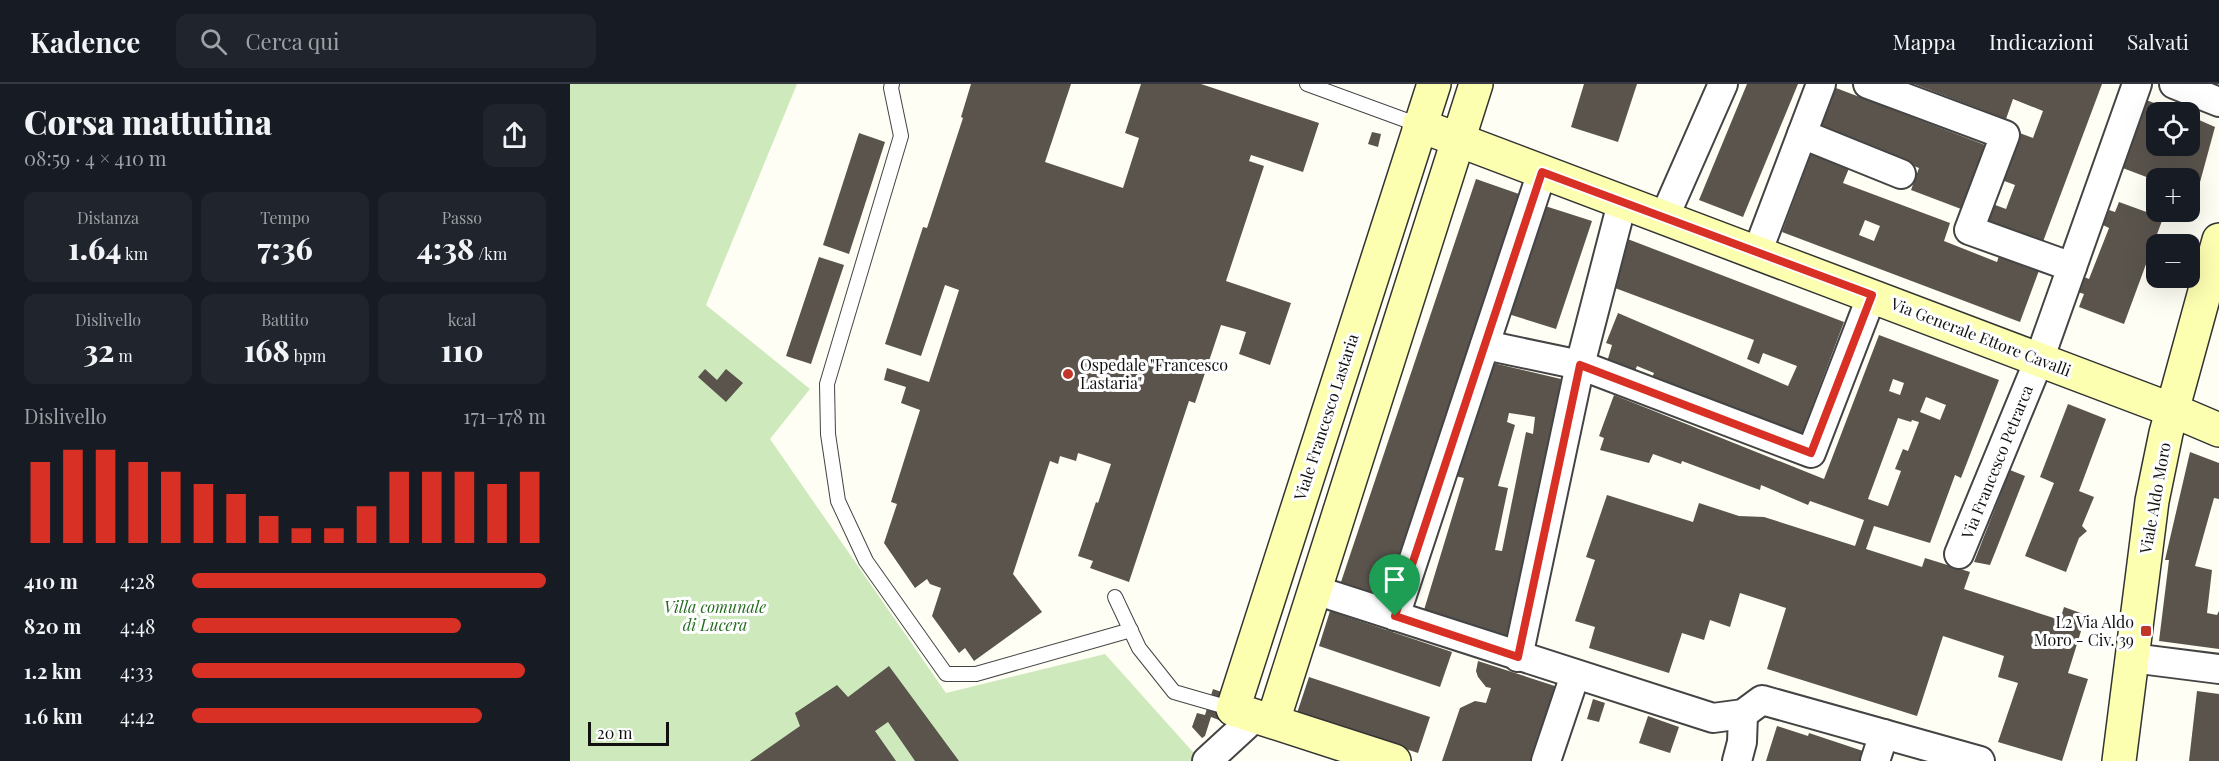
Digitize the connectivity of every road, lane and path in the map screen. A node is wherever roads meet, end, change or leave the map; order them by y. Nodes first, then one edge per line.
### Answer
1 (892, 84) edge
2 (1307, 84) edge
3 (1434, 84) edge
4 (1476, 84) edge
5 (1723, 84) edge
6 (1821, 84) edge
7 (1868, 84) edge
8 (2137, 84) edge
9 (2174, 84) edge
10 (2219, 102) edge
11 (1419, 126) junction
12 (1802, 134) junction
13 (1457, 140) junction
14 (1542, 172) junction
15 (1901, 174) dead end
16 (1622, 202) junction
17 (1664, 218) junction
18 (2219, 240) edge
19 (1757, 253) junction
20 (2072, 267) junction
21 (1872, 295) junction
22 (1485, 345) junction
23 (2039, 360) junction
24 (1580, 365) junction
25 (2172, 410) junction
26 (2219, 430) edge
27 (1959, 554) dead end
28 (1315, 590) junction
29 (1115, 597) dead end
30 (1395, 616) junction
31 (1131, 630) junction
32 (1518, 657) junction
33 (2132, 658) junction
34 (2219, 669) edge
35 (1575, 675) junction
36 (1743, 714) junction
37 (1254, 715) junction
38 (1884, 734) junction
39 (1964, 759) edge
40 (1208, 761) edge
41 (1394, 761) edge
42 (1546, 761) edge
43 (1737, 761) edge
44 (1875, 761) edge
45 (2120, 761) edge

1 - 31 lane
2 - 11 lane
3 - 11 street, Viale Francesco Lastaria
4 - 13 street
5 - 17 street
6 - 12 street
7 - 20 street
8 - 20 street, Via Francesco Petrarca
9 - 10 street
11 - 13 street, Via Generale Ettore Cavalli
11 - 37 street, Viale Francesco Lastaria
12 - 15 street
12 - 19 street
13 - 14 street, Via Generale Ettore Cavalli
13 - 28 street
14 - 16 street, Via Generale Ettore Cavalli
14 - 22 street
16 - 17 street, Via Generale Ettore Cavalli
16 - 24 street
17 - 19 street, Via Generale Ettore Cavalli
18 - 25 street, Viale Aldo Moro
19 - 21 street, Via Generale Ettore Cavalli
20 - 23 street, Via Francesco Petrarca
21 - 23 street, Via Generale Ettore Cavalli
21 - 24 street
22 - 24 street
22 - 30 street
23 - 25 street, Via Generale Ettore Cavalli
23 - 27 street, Via Francesco Petrarca
24 - 32 street
25 - 26 street, Via Generale Ettore Cavalli
25 - 33 street, Viale Aldo Moro
28 - 30 street
28 - 37 street
29 - 31 lane
30 - 32 street
31 - 37 lane
32 - 35 street
33 - 34 street
33 - 45 street, Viale Aldo Moro
35 - 36 street
35 - 42 street
36 - 38 street
36 - 43 street
37 - 40 street
37 - 41 street
38 - 39 street
38 - 44 street

